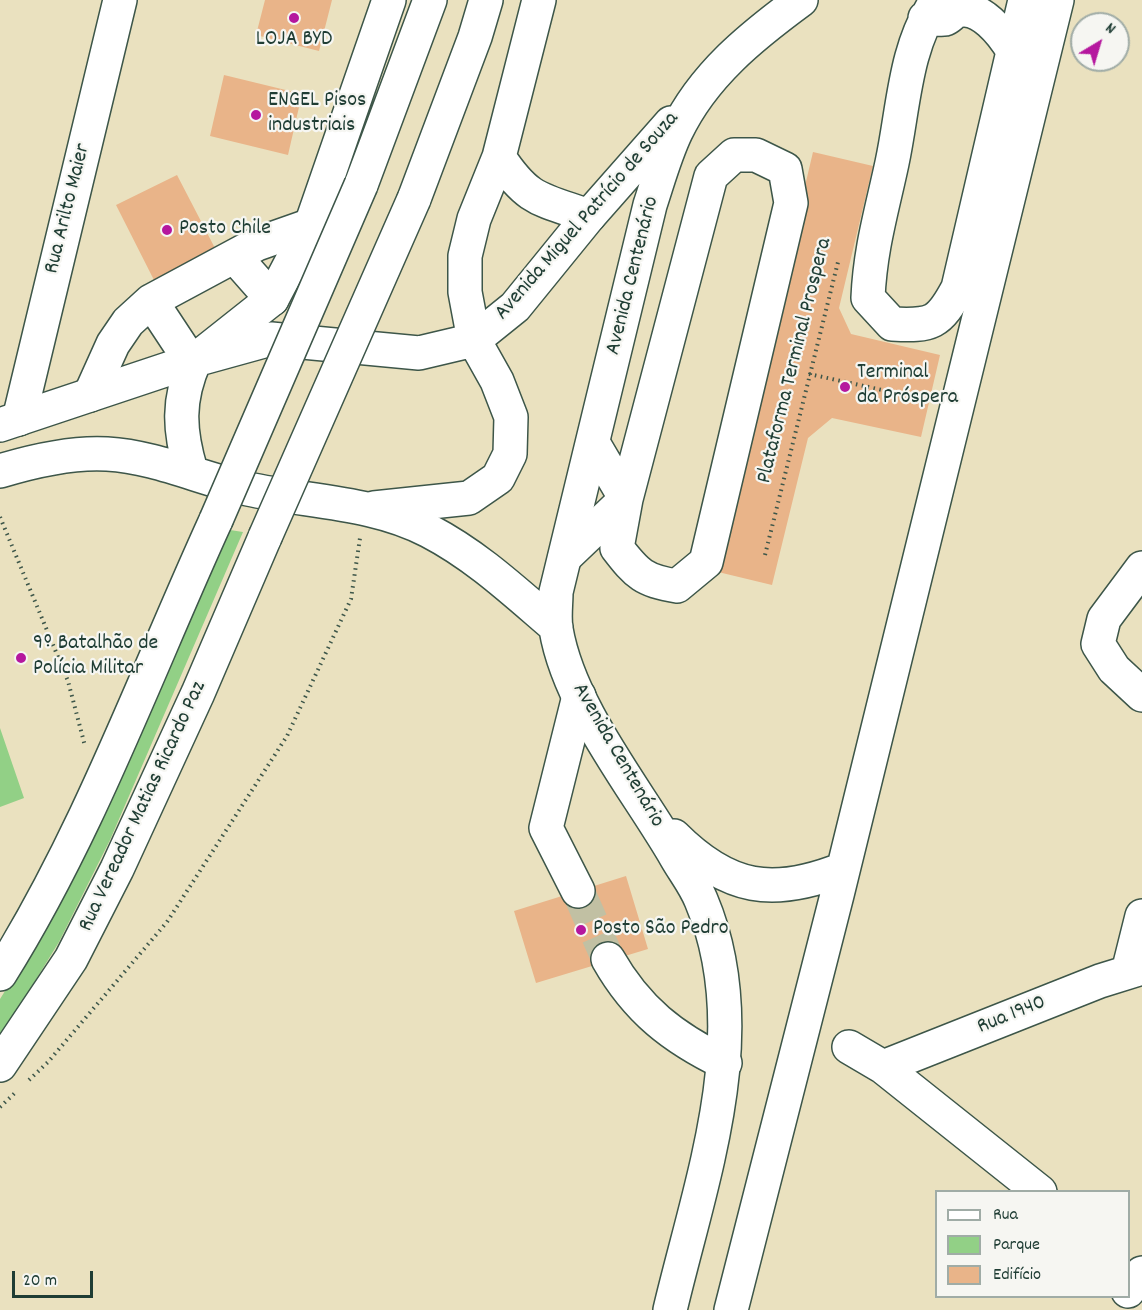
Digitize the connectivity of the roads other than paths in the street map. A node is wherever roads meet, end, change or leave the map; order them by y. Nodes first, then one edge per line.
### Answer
1 (120, 0) edge
2 (389, 0) edge
3 (430, 0) edge
4 (486, 0) edge
5 (539, 0) edge
6 (801, 0) edge
7 (1025, 0) edge
8 (1057, 0) edge
9 (931, 9) edge
10 (1012, 51) junction
11 (714, 74) junction
12 (499, 157) junction
13 (589, 216) junction
14 (311, 225) junction
15 (235, 257) junction
16 (272, 299) junction
17 (151, 300) junction
18 (474, 340) junction
19 (195, 360) junction
20 (90, 395) junction
21 (9, 422) edge
22 (593, 443) junction
23 (0, 471) edge
24 (191, 471) junction
25 (626, 499) junction
26 (364, 509) junction
27 (565, 557) junction
28 (1142, 568) edge
29 (556, 627) junction
30 (1142, 695) edge
31 (579, 696) junction
32 (650, 811) junction
33 (843, 869) junction
34 (578, 891) tunnel mouth
35 (1142, 916) edge
36 (608, 959) tunnel mouth
37 (1135, 970) edge
38 (0, 974) edge
39 (849, 1047) dead end
40 (725, 1064) junction
41 (0, 1065) edge
42 (883, 1067) junction
43 (1039, 1190) edge
44 (1130, 1263) edge
45 (1142, 1273) edge
46 (1130, 1288) edge
47 (670, 1310) edge
48 (731, 1310) edge

1 - 21 main road, Rua Arilto Maier
2 - 14 main road
3 - 38 main road, bridge
4 - 41 main road, Rua Vereador Matias Ricardo Paz, bridge
5 - 12 main road
6 - 11 main road, Avenida Centenário
7 - 10 main road
8 - 33 main road
9 - 10 main road
9 - 10 main road
11 - 13 main road, Avenida Miguel Patrício de Souza
11 - 22 main road, Avenida Centenário
12 - 13 main road
12 - 18 main road
13 - 18 main road, Avenida Miguel Patrício de Souza
14 - 15 main road
14 - 16 main road
15 - 16 main road
15 - 17 main road
16 - 19 main road
17 - 19 main road
17 - 20 main road
18 - 19 main road, Avenida Miguel Patrício de Souza
18 - 26 main road
19 - 20 main road, Avenida Miguel Patrício de Souza
19 - 24 main road
20 - 21 main road, Avenida Miguel Patrício de Souza
22 - 25 main road
22 - 27 main road, Avenida Centenário
23 - 24 main road
24 - 26 main road
25 - 25 main road
25 - 27 main road
26 - 29 main road
27 - 29 main road, Avenida Centenário
28 - 30 main road
29 - 31 main road, Avenida Centenário
31 - 32 main road, Avenida Centenário
31 - 34 main road
32 - 33 main road
32 - 40 main road, Avenida Centenário
33 - 48 main road
35 - 37 main road
36 - 40 main road
37 - 42 main road, Rua 1940
39 - 42 main road
40 - 47 main road, Avenida Centenário
42 - 43 main road
44 - 45 main road
45 - 46 main road

